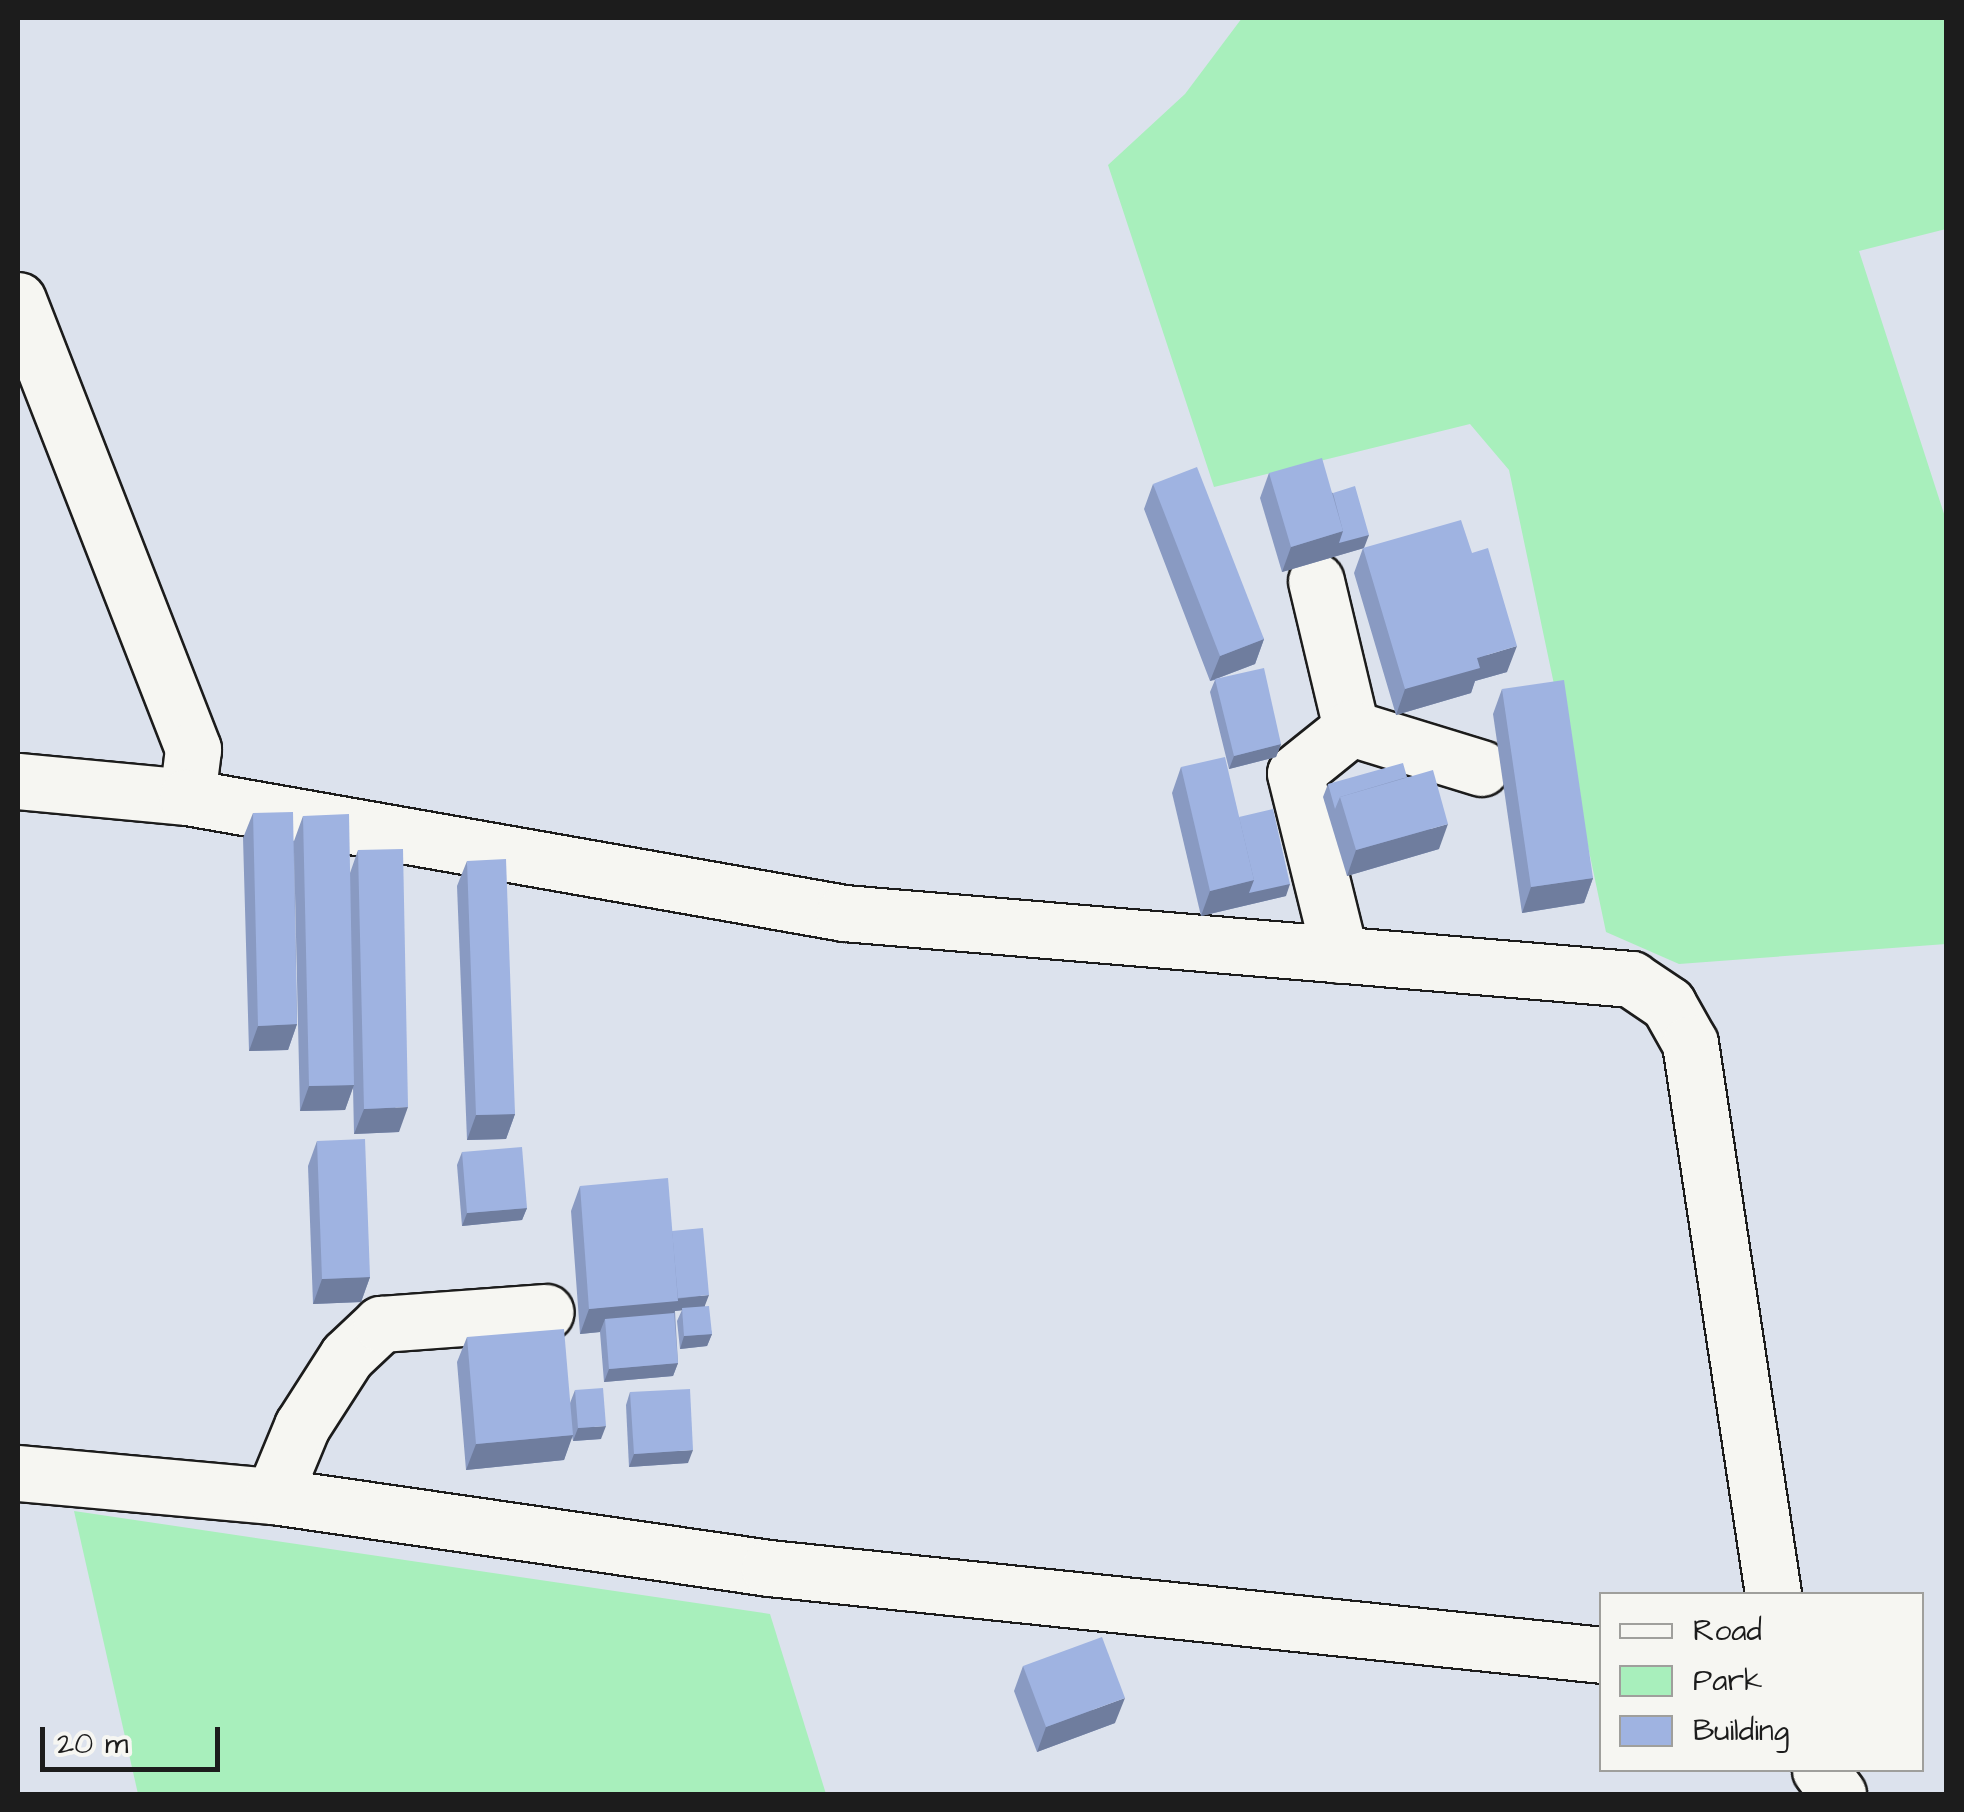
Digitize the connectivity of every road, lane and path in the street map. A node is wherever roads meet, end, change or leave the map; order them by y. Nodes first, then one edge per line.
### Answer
1 (18, 300) edge
2 (1316, 582) dead end
3 (1351, 728) junction
4 (1481, 768) dead end
5 (18, 781) edge
6 (188, 797) junction
7 (1340, 955) junction
8 (546, 1312) dead end
9 (18, 1472) edge
10 (274, 1496) junction
11 (1773, 1592) edge
12 (1599, 1655) edge
13 (1822, 1772) edge
14 (1838, 1794) edge

1 - 6 street
2 - 3 street
3 - 4 street
3 - 7 street
5 - 6 street
6 - 7 street
7 - 11 street
8 - 10 street
9 - 10 street
10 - 12 street
13 - 14 street

